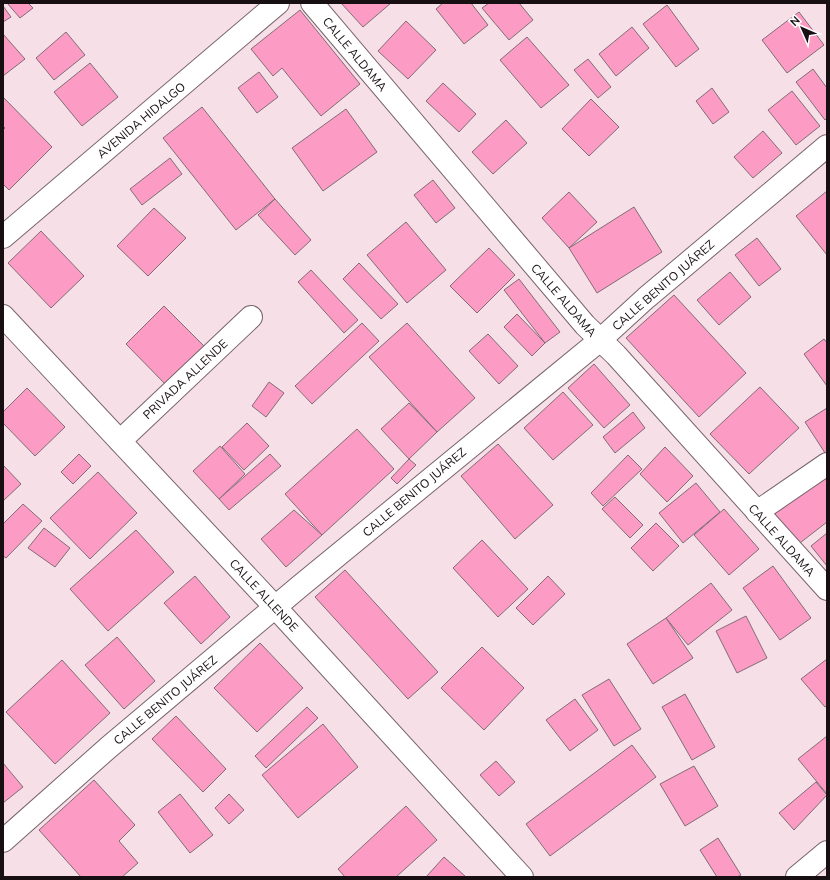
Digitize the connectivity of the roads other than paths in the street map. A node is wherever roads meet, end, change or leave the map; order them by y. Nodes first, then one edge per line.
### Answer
1 (278, 3) edge
2 (312, 3) edge
3 (827, 146) edge
4 (3, 237) edge
5 (3, 316) edge
6 (251, 317) dead end
7 (599, 341) junction
8 (120, 441) junction
9 (827, 464) edge
10 (757, 512) junction
11 (827, 589) edge
12 (276, 608) junction
13 (3, 841) edge
14 (827, 852) edge
15 (522, 877) edge
16 (797, 877) edge

1 - 4 street, AVENIDA HIDALGO
2 - 7 street, CALLE ALDAMA
3 - 7 street, CALLE BENITO JUÁREZ
5 - 8 street, CALLE ALLENDE
6 - 8 street, PRIVADA ALLENDE
7 - 10 street, CALLE ALDAMA
7 - 12 street, CALLE BENITO JUÁREZ
8 - 12 street, CALLE ALLENDE
9 - 10 street
10 - 11 street, CALLE ALDAMA
12 - 13 street, CALLE BENITO JUÁREZ
12 - 15 street, CALLE ALLENDE
14 - 16 street

